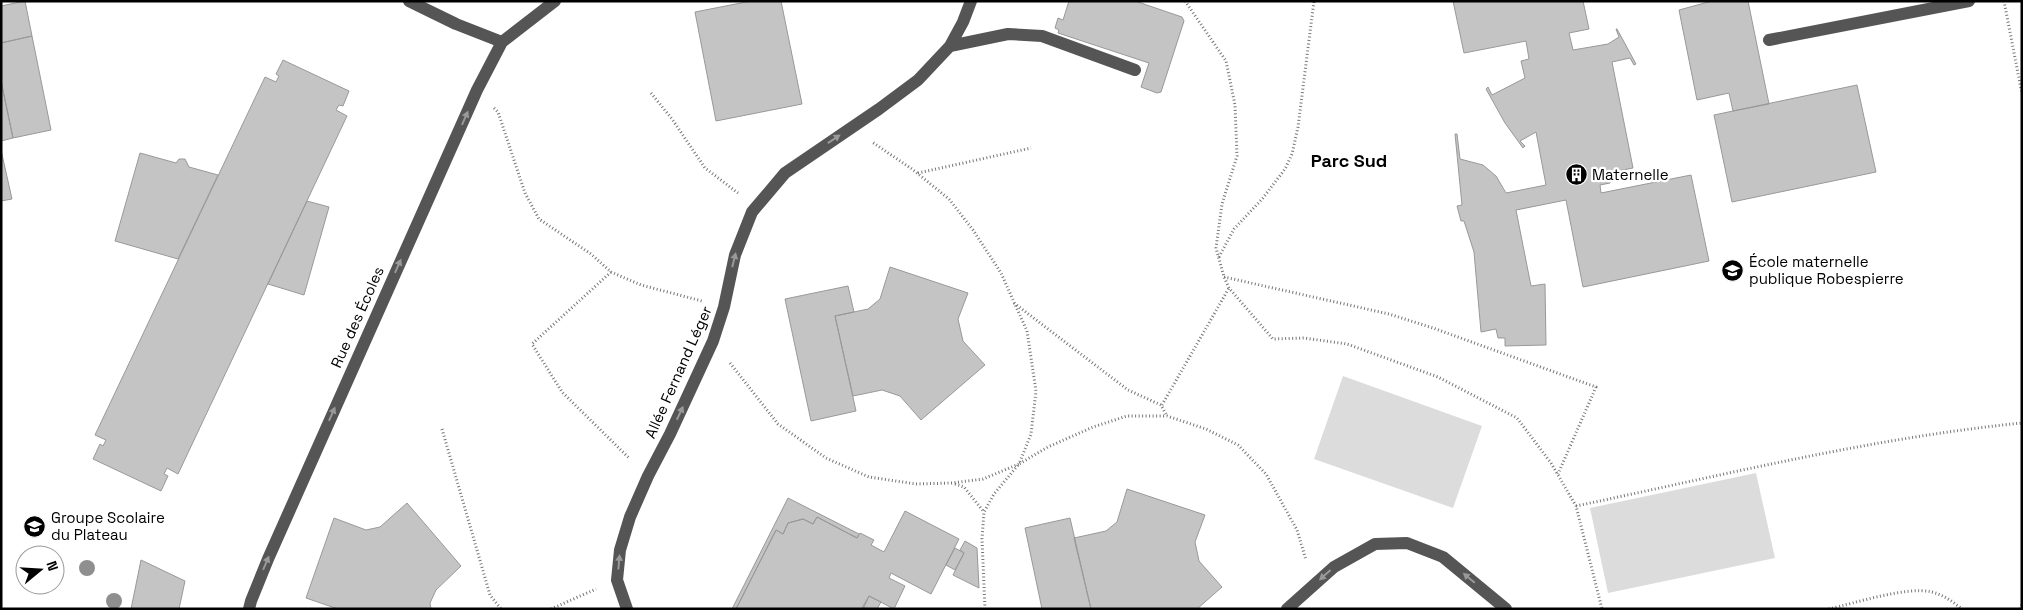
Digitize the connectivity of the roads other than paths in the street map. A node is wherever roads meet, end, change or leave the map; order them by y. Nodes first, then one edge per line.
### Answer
1 (409, 1) edge
2 (555, 1) edge
3 (971, 1) edge
4 (1969, 1) edge
5 (1769, 40) dead end
6 (502, 42) junction
7 (950, 46) junction
8 (1136, 70) dead end
9 (250, 609) edge
10 (627, 609) edge
11 (1287, 609) edge
12 (1506, 609) edge

1 - 6 street
2 - 6 street
3 - 7 street, Allée Fernand Léger
4 - 5 street
9 -> 6 street, Rue des Écoles
7 - 8 street
10 -> 7 street, Allée Fernand Léger
12 -> 11 street

